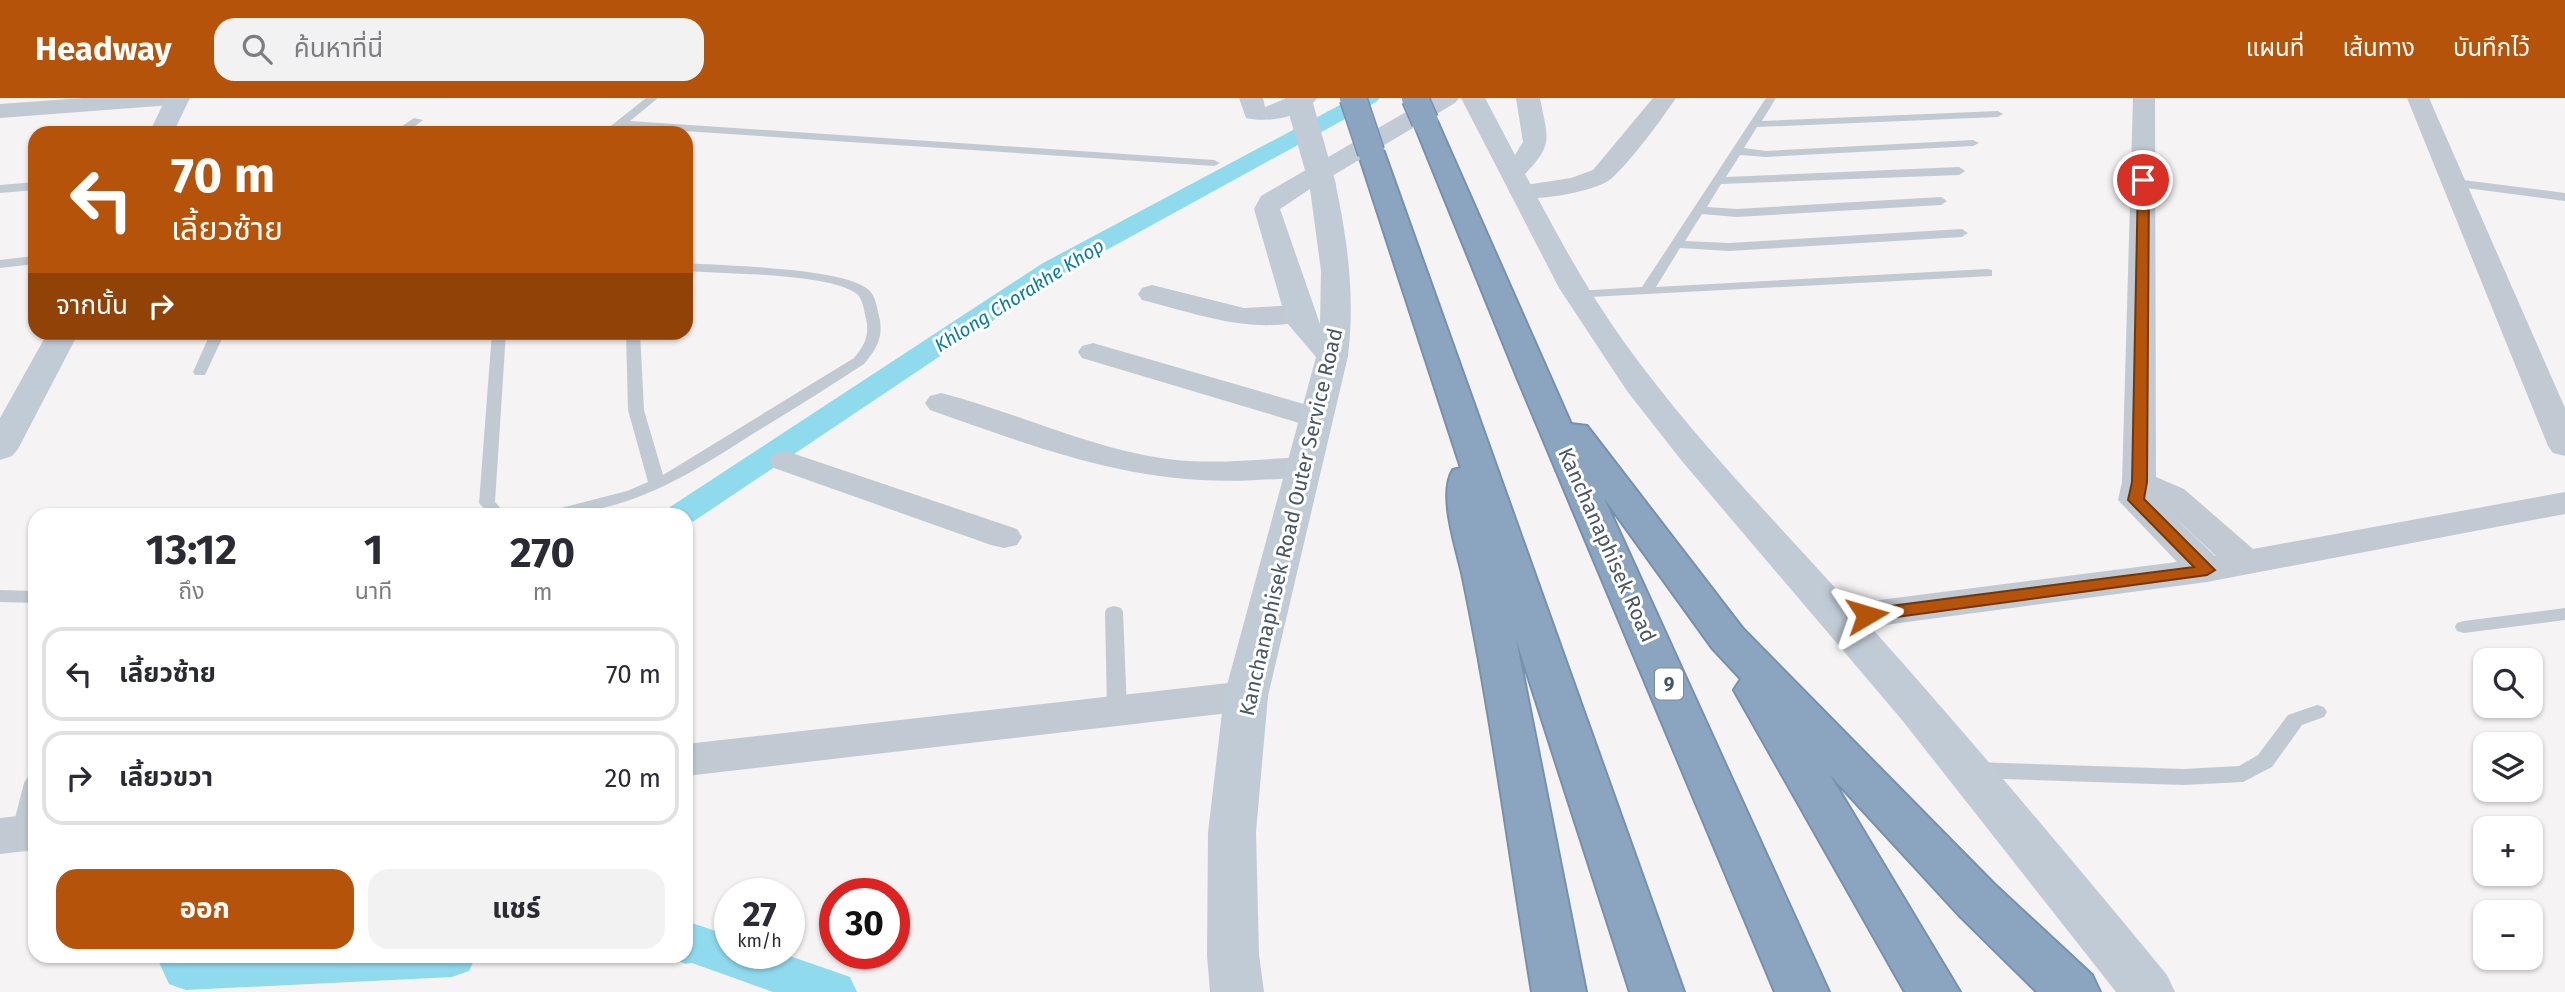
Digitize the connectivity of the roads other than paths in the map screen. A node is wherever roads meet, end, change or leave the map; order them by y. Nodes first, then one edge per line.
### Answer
1 (172, 98) edge
2 (178, 98) edge
3 (653, 98) edge
4 (1251, 98) edge
5 (1298, 98) edge
6 (1305, 98) edge
7 (1353, 98) edge
8 (1447, 98) edge
9 (1473, 98) edge
10 (1528, 98) edge
11 (1665, 98) edge
12 (1771, 98) edge
13 (2144, 98) edge
14 (2418, 98) edge
15 (1420, 110) edge
16 (0, 111) edge
17 (1998, 114) dead end
18 (418, 120) dead end
19 (619, 124) junction
20 (1752, 124) junction
21 (164, 126) edge
22 (408, 126) edge
23 (617, 126) edge
24 (650, 126) edge
25 (693, 129) edge
26 (1973, 142) dead end
27 (1735, 151) junction
28 (1214, 163) dead end
29 (1959, 171) dead end
30 (1717, 180) junction
31 (1517, 182) junction
32 (2455, 183) junction
33 (28, 187) edge
34 (0, 189) edge
35 (2565, 197) edge
36 (1941, 201) dead end
37 (1698, 210) junction
38 (1962, 233) dead end
39 (1676, 244) junction
40 (28, 261) edge
41 (0, 264) edge
42 (693, 268) edge
43 (1987, 273) dead end
44 (1646, 291) junction
45 (1152, 294) dead end
46 (1576, 295) junction
47 (1299, 314) junction
48 (60, 340) edge
49 (214, 340) edge
50 (498, 340) edge
51 (633, 340) edge
52 (1093, 352) dead end
53 (1332, 356) junction
54 (200, 372) dead end
55 (1532, 377) junction
56 (941, 403) dead end
57 (1316, 418) junction
58 (1471, 444) junction
59 (2565, 446) edge
60 (0, 449) edge
61 (786, 461) dead end
62 (1304, 467) junction
63 (2139, 482) junction
64 (657, 484) junction
65 (2565, 503) edge
66 (492, 508) edge
67 (582, 508) edge
68 (1004, 537) dead end
69 (2246, 563) junction
70 (2207, 570) junction
71 (0, 596) edge
72 (28, 597) edge
73 (1114, 612) dead end
74 (2565, 614) edge
75 (1840, 618) junction
76 (2464, 627) dead end
77 (1728, 639) junction
78 (1246, 696) junction
79 (1117, 710) junction
80 (2317, 712) dead end
81 (693, 759) edge
82 (1968, 769) junction
83 (28, 805) edge
84 (19, 834) edge
85 (1237, 992) edge
86 (1559, 992) edge
87 (1657, 992) edge
88 (1802, 992) edge
89 (1933, 992) edge
90 (2073, 992) edge
91 (2148, 992) edge

1 - 16 street
2 - 21 main road
3 - 19 lane
4 - 6 main road
5 - 53 main road, Kanchanaphisek Road Outer Service Road, bridge
7 - 58 highway, bridge
8 - 47 main road
9 - 31 main road
10 - 31 main road
11 - 31 street
12 - 20 lane
13 - 63 street
14 - 32 street
15 - 55 highway, Kanchanaphisek Road / 9
17 - 20 lane
18 - 22 lane
19 - 23 lane
19 - 24 lane
20 - 27 lane
25 - 28 lane
26 - 27 lane
27 - 30 lane
29 - 30 lane
30 - 37 lane
31 - 46 main road
32 - 35 lane
32 - 59 street
33 - 34 lane
36 - 37 lane
37 - 39 lane
38 - 39 lane
39 - 44 lane
40 - 41 lane
42 - 64 lane
43 - 44 lane
44 - 46 lane
45 - 47 street
46 - 75 main road
47 - 53 main road
48 - 60 main road
49 - 54 lane
50 - 66 lane
51 - 64 lane
52 - 57 street
53 - 57 main road, Kanchanaphisek Road Outer Service Road
55 - 77 highway
55 - 88 highway, Kanchanaphisek Road / 9
56 - 62 street
57 - 62 main road, Kanchanaphisek Road Outer Service Road
58 - 86 highway
58 - 87 highway
61 - 68 street
62 - 78 main road, Kanchanaphisek Road Outer Service Road
63 - 69 street
63 - 70 street
64 - 67 lane
65 - 69 street
69 - 70 street
70 - 75 street
71 - 72 lane
73 - 79 lane
74 - 76 lane
75 - 82 main road
77 - 89 highway
77 - 90 highway
78 - 79 street
78 - 85 main road, Kanchanaphisek Road Outer Service Road
79 - 81 street
80 - 82 lane
82 - 91 main road
83 - 84 lane

